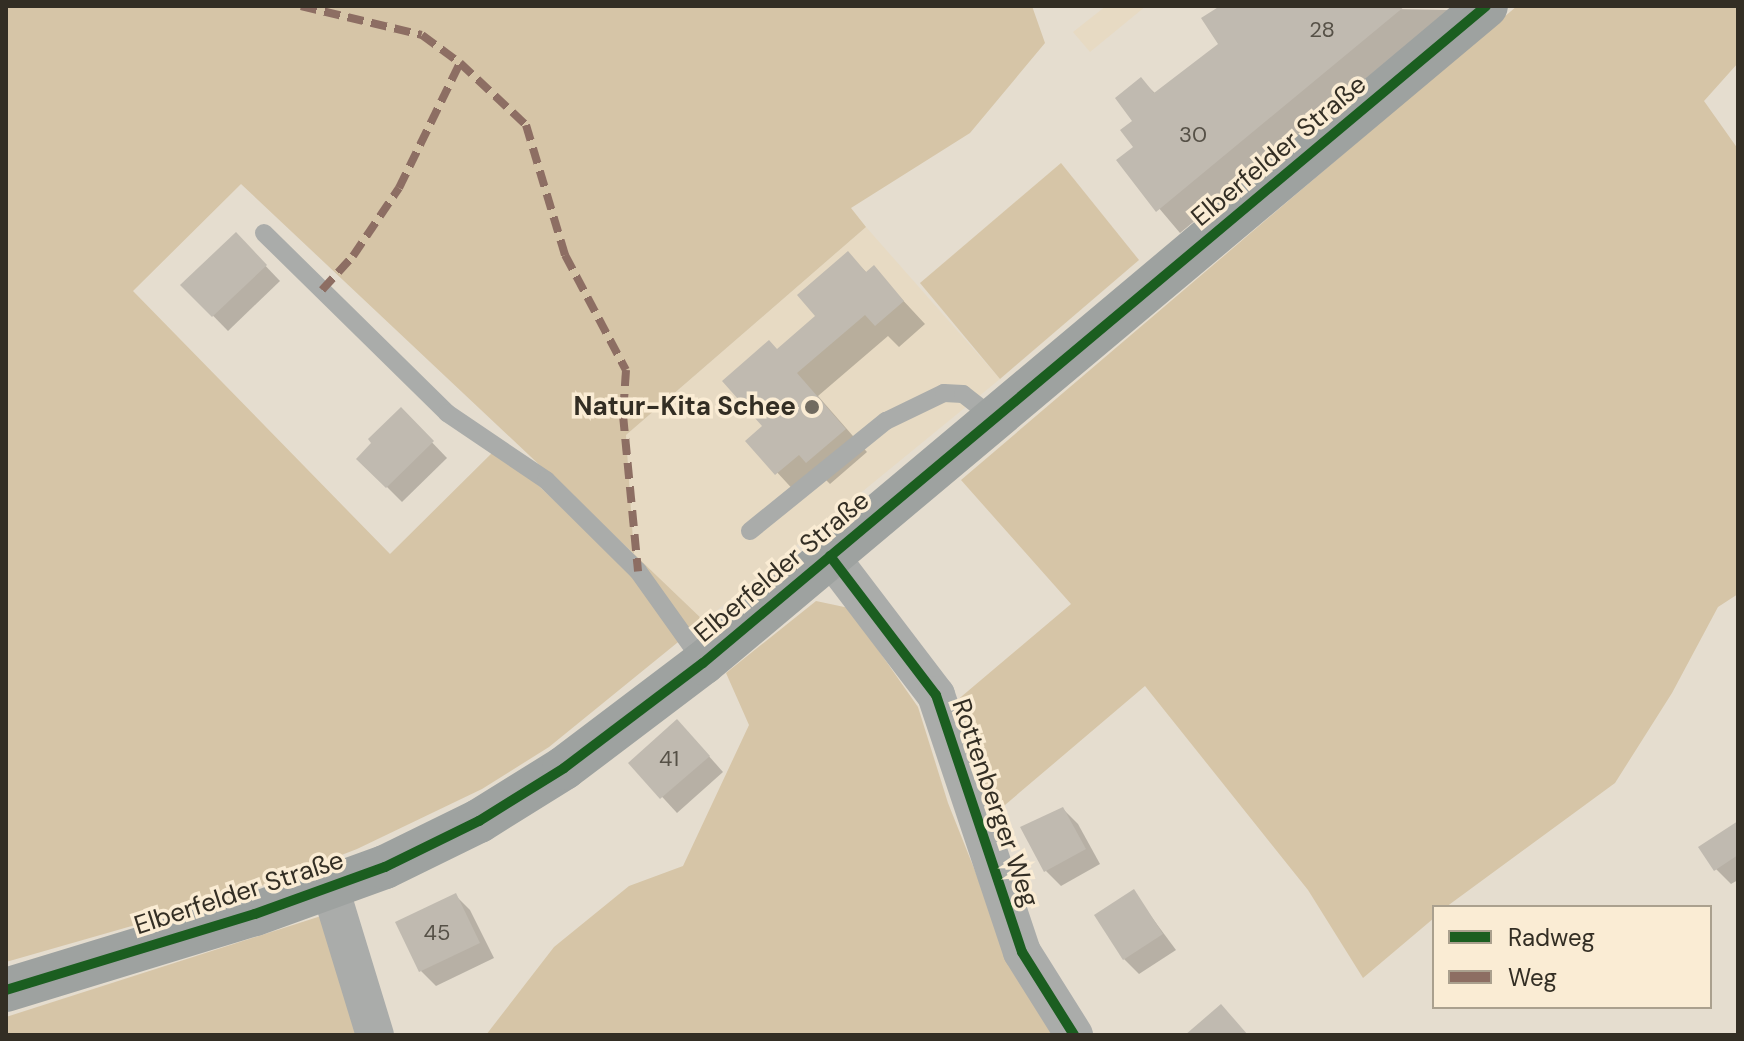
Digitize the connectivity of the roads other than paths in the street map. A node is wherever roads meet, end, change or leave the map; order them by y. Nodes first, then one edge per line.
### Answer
1 (1486, 6) edge
2 (264, 233) dead end
3 (995, 419) junction
4 (750, 531) dead end
5 (830, 556) junction
6 (703, 663) junction
7 (330, 888) junction
8 (6, 990) edge
9 (375, 1035) edge
10 (1074, 1035) edge

1 - 3 main road, Elberfelder Straße
2 - 6 lane
3 - 4 lane
3 - 5 main road, Elberfelder Straße
5 - 6 main road, Elberfelder Straße
5 - 10 street, Rottenberger Weg
6 - 7 main road, Elberfelder Straße
7 - 8 main road, Elberfelder Straße
7 - 9 street

